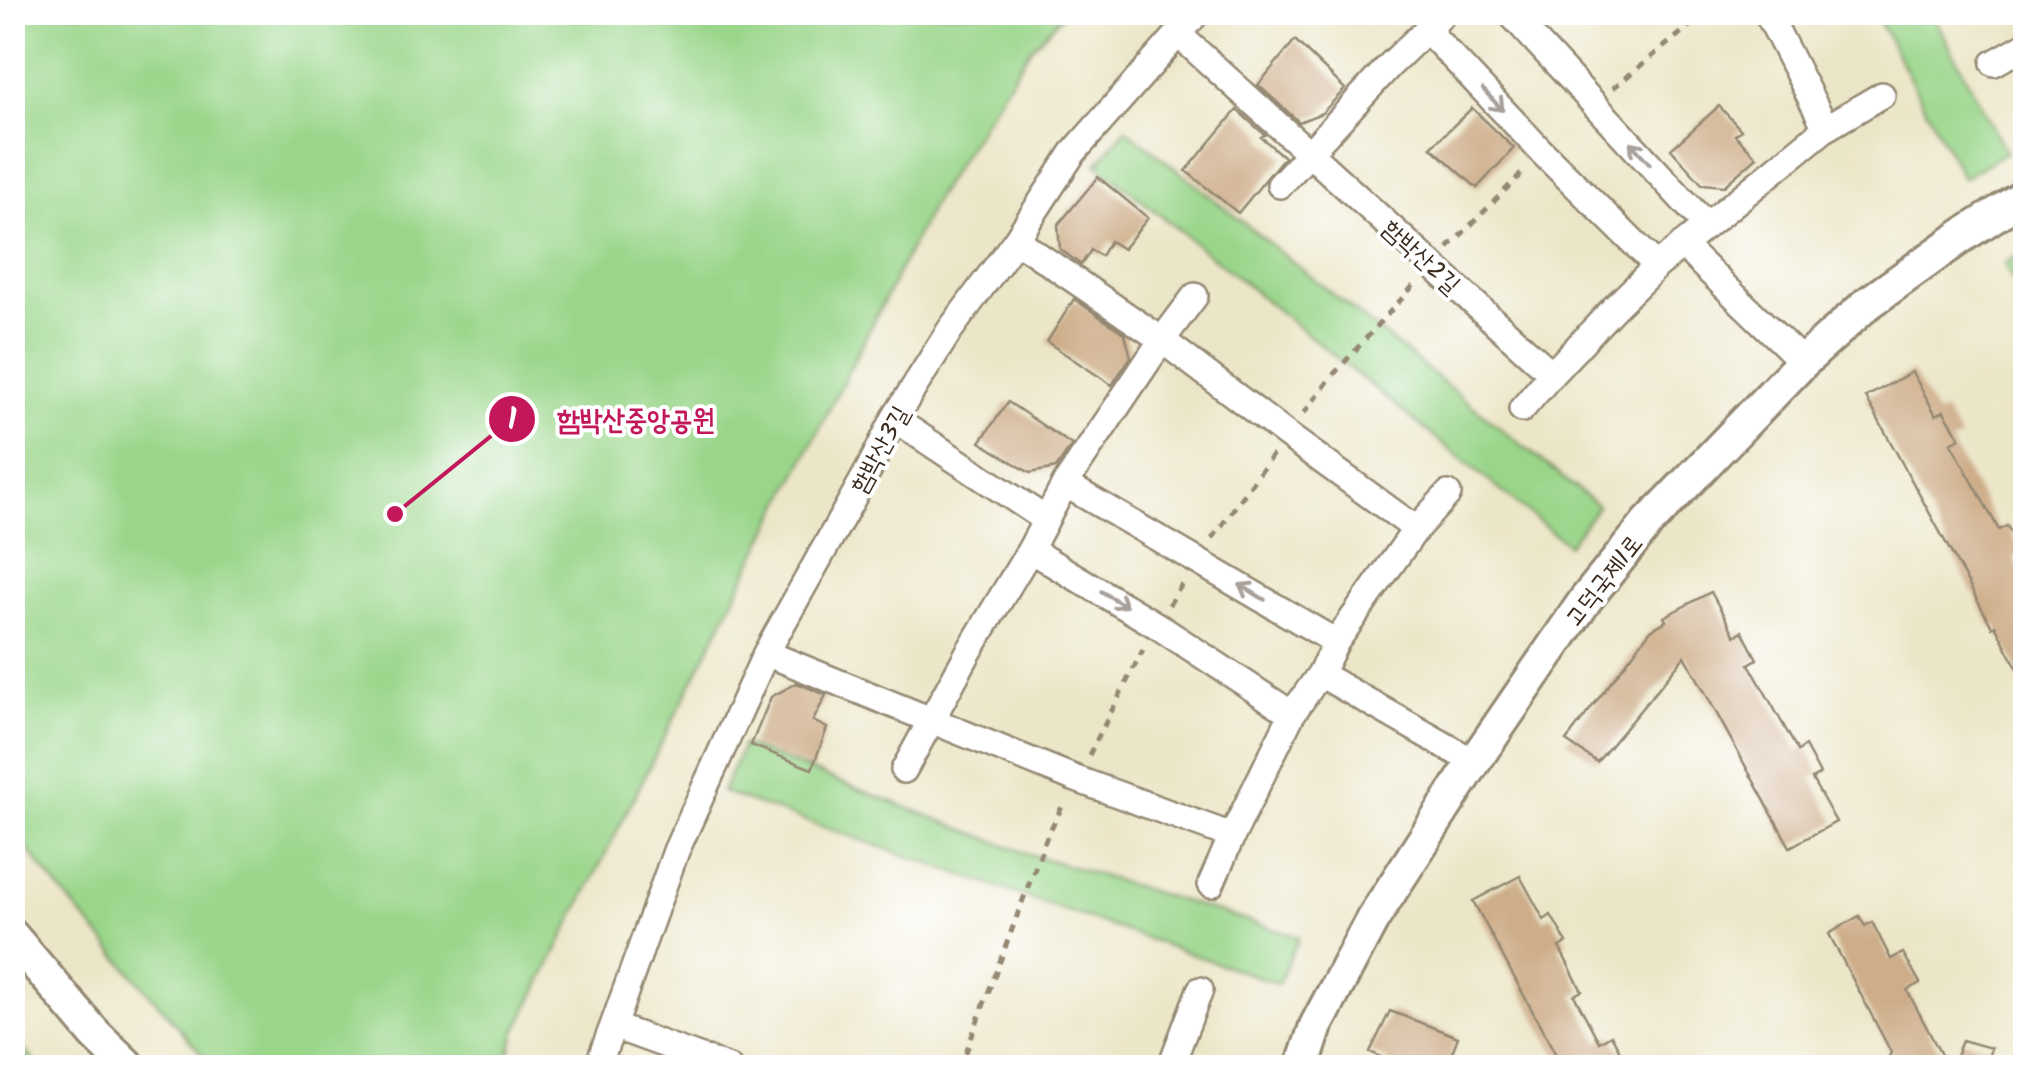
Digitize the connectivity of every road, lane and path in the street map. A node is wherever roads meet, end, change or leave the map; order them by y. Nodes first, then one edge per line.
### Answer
1 (1198, 12) edge
2 (1509, 12) edge
3 (1766, 12) edge
4 (1436, 21) edge
5 (1178, 34) junction
6 (2026, 45) edge
7 (1994, 63) dead end
8 (1882, 95) dead end
9 (1826, 128) junction
10 (1310, 152) junction
11 (1280, 185) dead end
12 (2026, 194) edge
13 (1706, 226) junction
14 (1016, 240) junction
15 (1682, 245) junction
16 (1658, 266) junction
17 (1195, 296) dead end
18 (1162, 340) junction
19 (1803, 362) junction
20 (1552, 374) junction
21 (1522, 409) dead end
22 (894, 419) junction
23 (1065, 484) junction
24 (1448, 494) dead end
25 (1045, 519) junction
26 (1416, 528) junction
27 (1030, 550) junction
28 (1336, 642) junction
29 (766, 653) junction
30 (1320, 674) junction
31 (1292, 714) junction
32 (932, 722) junction
33 (1474, 762) junction
34 (904, 770) dead end
35 (1047, 836) dead end
36 (1232, 836) junction
37 (1211, 884) dead end
38 (12, 936) edge
39 (1200, 990) dead end
40 (613, 1026) junction
41 (130, 1068) edge
42 (597, 1068) edge
43 (729, 1068) edge
44 (960, 1068) edge
45 (1170, 1068) edge
46 (1302, 1068) edge

1 - 5 street
13 -> 2 street
3 - 9 street
4 - 10 street
4 -> 16 street
5 - 10 street, 함박산2길
5 - 14 street, 함박산3길
6 - 7 street
8 - 9 street
9 - 13 street
10 - 11 street
10 - 20 street, 함박산2길
12 - 19 street, 고덕국제1로
13 - 15 street
14 - 18 street
14 - 22 street, 함박산3길
15 - 16 street
15 - 19 street
16 - 20 street
17 - 18 street
18 - 23 street
18 - 26 street
19 - 33 street, 고덕국제1로
20 - 21 street
22 - 25 street
22 - 29 street, 함박산3길
23 - 25 street
28 -> 23 street
24 - 26 street
25 - 27 street
26 - 28 street
27 -> 31 street
27 - 32 street
28 - 30 street
29 - 32 street
29 - 40 street, 함박산3길
30 - 31 street
30 - 33 street
31 - 36 street
32 - 34 street
32 - 36 street
33 - 46 street, 고덕국제1로
35 - 44 path
36 - 37 street
38 - 41 street
39 - 45 street
40 - 42 street, 함박산3길
40 - 43 street

